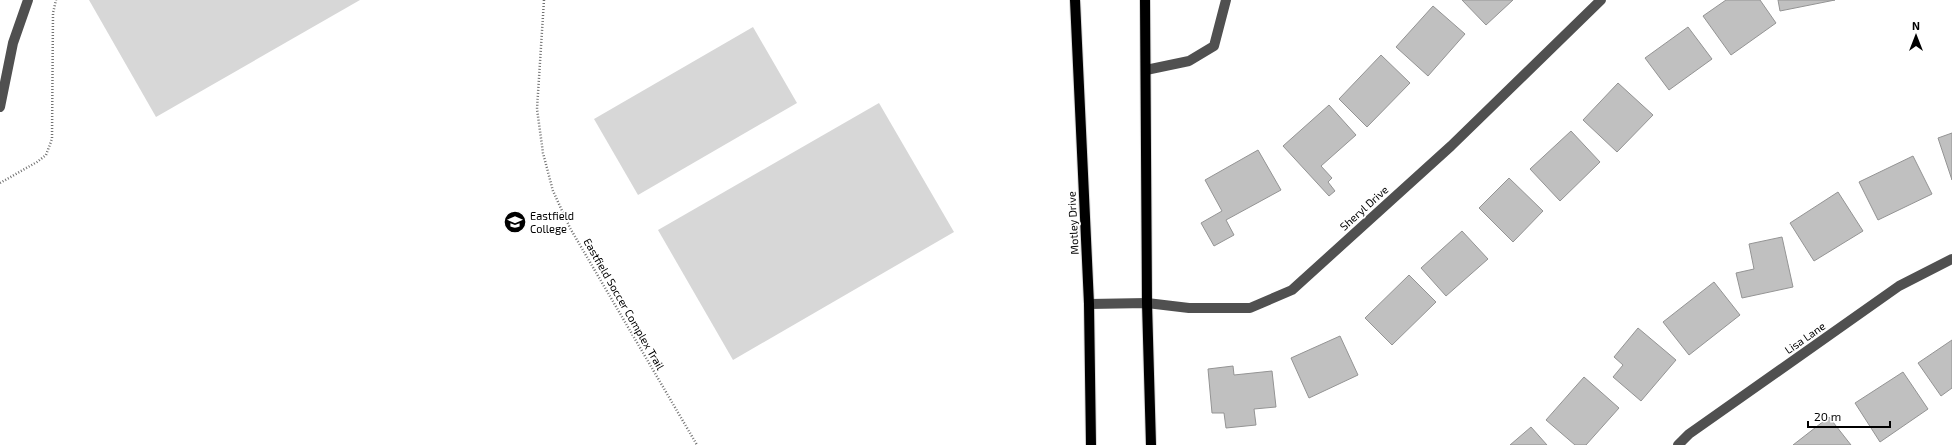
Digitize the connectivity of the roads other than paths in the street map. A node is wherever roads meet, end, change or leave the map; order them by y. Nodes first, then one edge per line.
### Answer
1 (28, 0) edge
2 (1075, 0) edge
3 (1145, 0) edge
4 (1226, 0) edge
5 (1601, 0) edge
6 (1146, 70) junction
7 (0, 106) edge
8 (1952, 259) edge
9 (1147, 303) junction
10 (1089, 304) junction
11 (1091, 445) edge
12 (1151, 445) edge
13 (1678, 445) edge

1 - 7 street
2 - 10 main road, Motley Drive
3 - 6 main road
4 - 6 street
5 - 9 street, Sheryl Drive
6 - 9 main road
8 - 13 street, Lisa Lane
9 - 10 street, Sheryl Drive
9 - 12 main road
10 - 11 main road, Motley Drive

